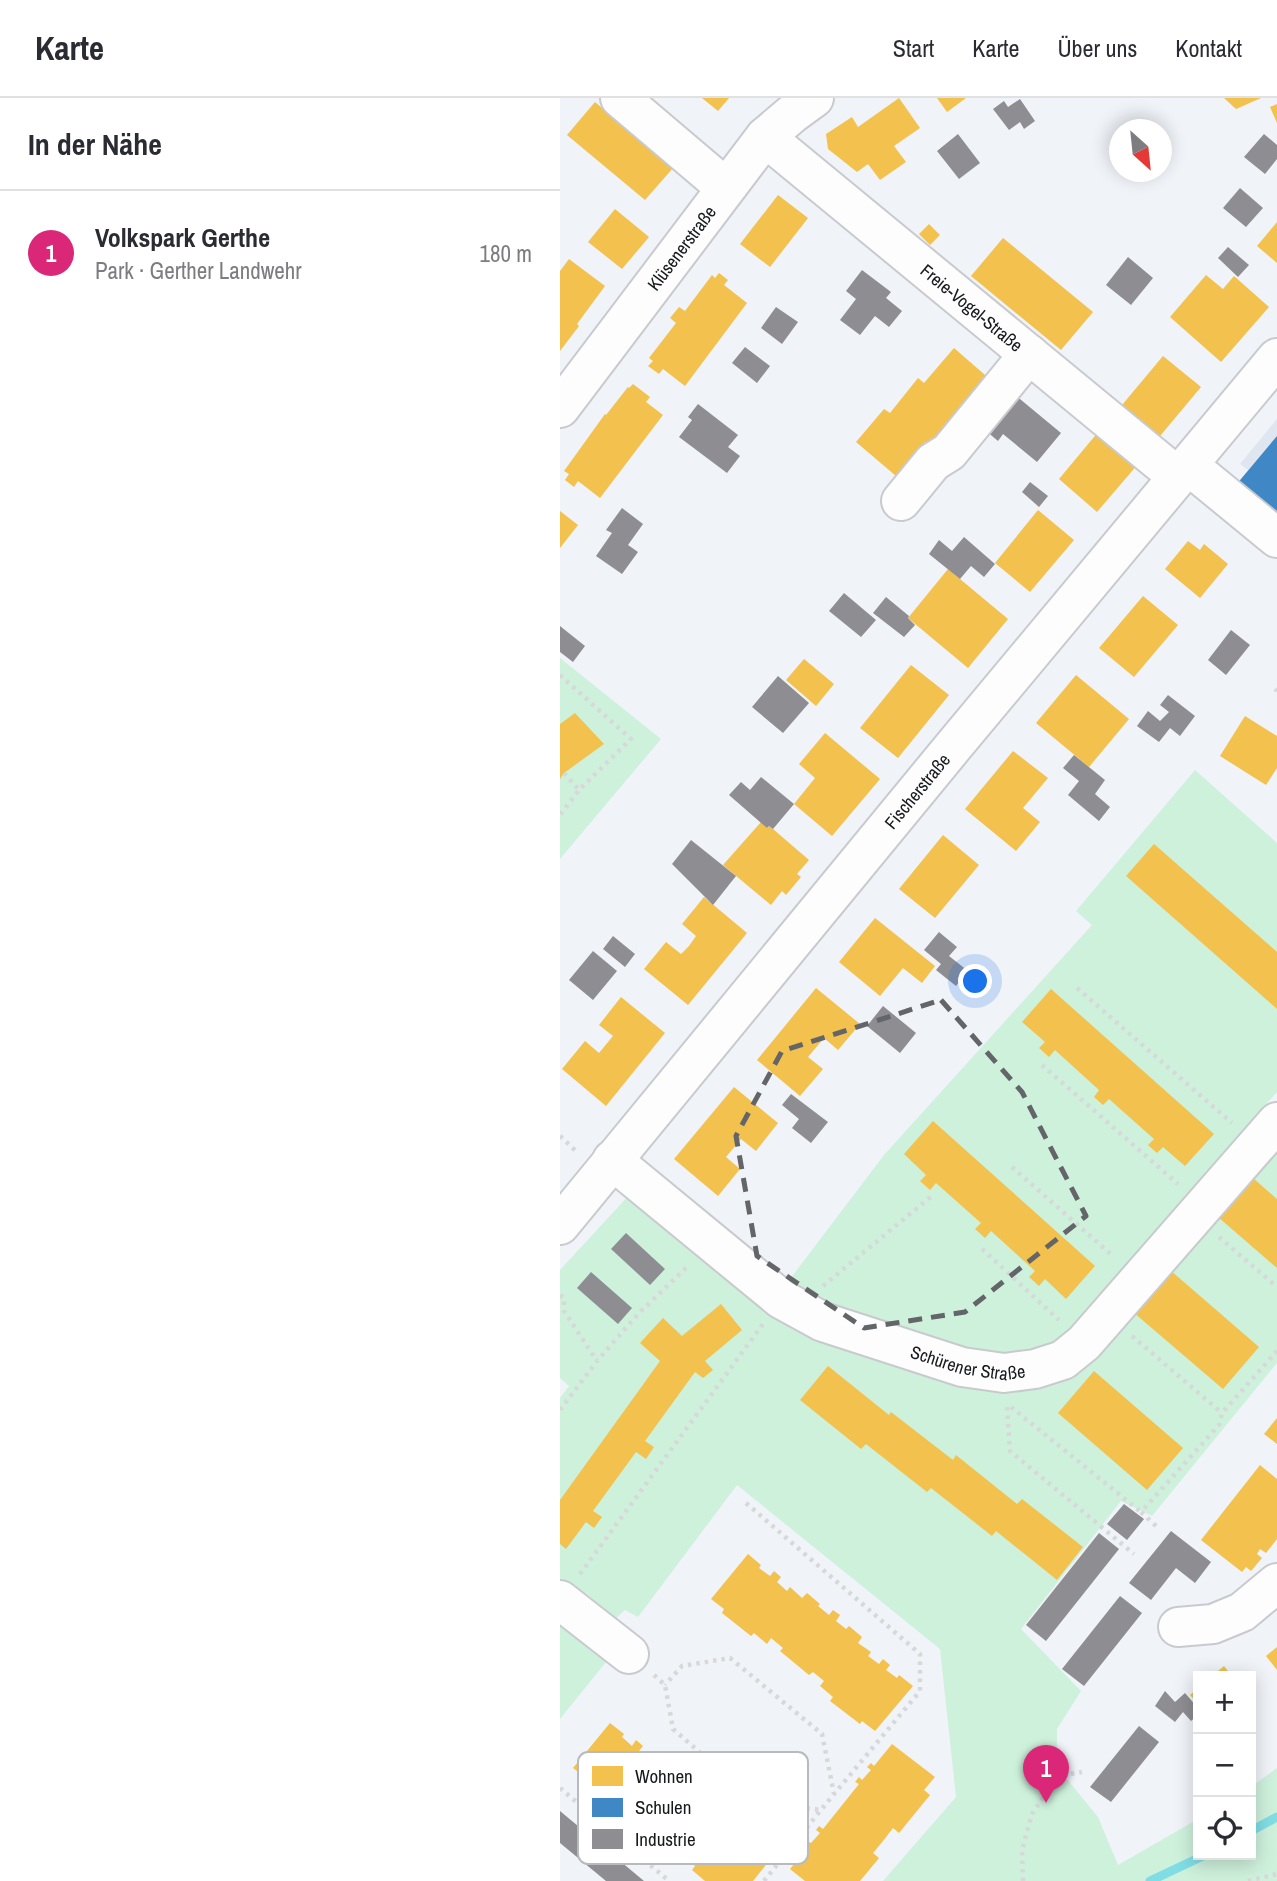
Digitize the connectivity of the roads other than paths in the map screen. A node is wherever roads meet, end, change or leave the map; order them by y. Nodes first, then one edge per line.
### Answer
1 (621, 98) edge
2 (814, 98) edge
3 (765, 137) junction
4 (726, 188) junction
5 (1029, 354) junction
6 (1277, 358) edge
7 (560, 408) edge
8 (1183, 471) junction
9 (901, 501) dead end
10 (1277, 538) edge
11 (1267, 1133) edge
12 (612, 1160) junction
13 (560, 1225) edge
14 (1277, 1583) edge
15 (561, 1600) edge
16 (1178, 1627) dead end
17 (629, 1654) road end

1 - 4 street
2 - 3 street, Klüsenerstraße
3 - 4 street, Klüsenerstraße
3 - 5 street, Freie-Vogel-Straße
4 - 7 street, Klüsenerstraße
5 - 8 street, Freie-Vogel-Straße
5 - 9 street
6 - 8 street, Fischerstraße
8 - 10 street, Freie-Vogel-Straße
8 - 12 street, Fischerstraße
11 - 12 street, Schürener Straße
12 - 13 street, Fischerstraße
14 - 16 street
15 - 17 street

